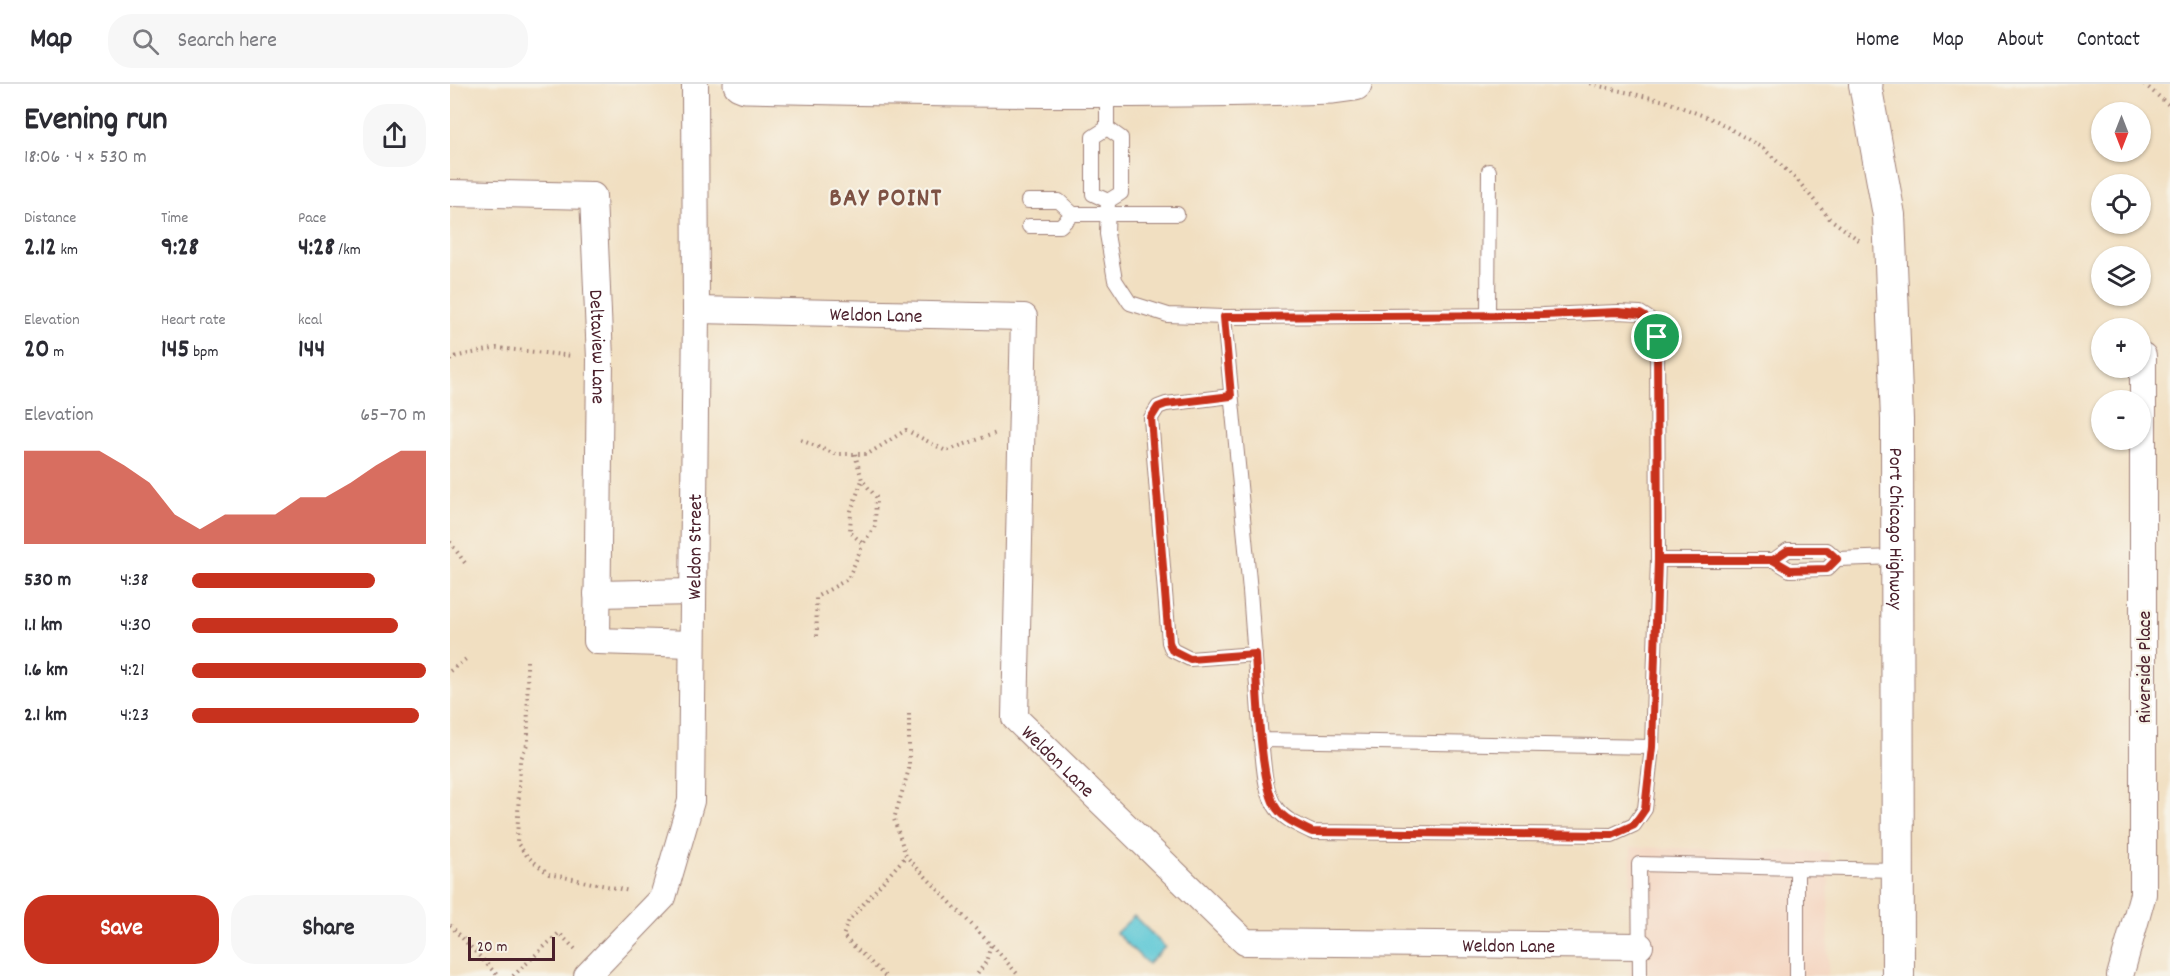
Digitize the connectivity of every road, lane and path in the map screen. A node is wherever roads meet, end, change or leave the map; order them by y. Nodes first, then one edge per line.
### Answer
1 (694, 84) edge
2 (740, 84) edge
3 (1355, 84) edge
4 (1590, 84) edge
5 (1865, 84) edge
6 (2144, 84) edge
7 (1107, 92) junction
8 (2170, 106) edge
9 (1107, 128) junction
10 (1489, 171) dead end
11 (450, 193) edge
12 (1028, 201) dead end
13 (1108, 207) junction
14 (1073, 214) junction
15 (1177, 214) dead end
16 (1029, 226) dead end
17 (1891, 264) junction
18 (696, 310) junction
19 (1488, 315) junction
20 (1224, 317) junction
21 (600, 359) junction
22 (450, 360) edge
23 (2144, 378) edge
24 (1231, 396) junction
25 (1022, 424) junction
26 (801, 440) dead end
27 (855, 454) junction
28 (862, 480) junction
29 (450, 542) edge
30 (863, 544) junction
31 (1897, 557) junction
32 (1837, 559) junction
33 (1658, 560) junction
34 (1773, 560) junction
35 (465, 562) dead end
36 (693, 592) junction
37 (597, 594) junction
38 (817, 636) dead end
39 (692, 644) junction
40 (1255, 654) junction
41 (466, 659) dead end
42 (527, 661) dead end
43 (450, 671) edge
44 (909, 714) dead end
45 (1261, 740) junction
46 (1652, 747) junction
47 (906, 856) junction
48 (1797, 868) junction
49 (1899, 870) junction
50 (663, 897) junction
51 (450, 925) edge
52 (991, 945) junction
53 (1640, 946) junction
54 (591, 972) edge
55 (498, 976) edge
56 (513, 976) edge
57 (885, 976) edge
58 (976, 976) edge
59 (1019, 976) edge
60 (1640, 976) edge
61 (1797, 976) edge
62 (1898, 976) edge
63 (2120, 976) edge

1 - 18 street, Weldon Street
2 - 7 main road
3 - 7 main road
4 - 17 path
5 - 17 street, Port Chicago Highway
6 - 8 path
7 - 9 lane
9 - 13 lane
9 - 13 lane
10 - 19 lane
11 - 21 street, Deltaview Lane
12 - 14 lane
13 - 14 lane
13 - 15 lane
13 - 20 lane
14 - 16 lane
17 - 31 street, Port Chicago Highway
18 - 25 street, Weldon Lane
18 - 36 street, Weldon Street
19 - 20 lane
19 - 33 lane
20 - 24 lane
21 - 22 path
21 - 37 street, Deltaview Lane
23 - 63 street, Riverside Place
24 - 40 lane
24 - 40 lane
25 - 27 path
25 - 53 street, Weldon Lane
26 - 27 path
27 - 28 path
28 - 30 path
28 - 30 path
29 - 35 path
30 - 38 path
31 - 32 lane
31 - 49 street, Port Chicago Highway
32 - 34 lane
32 - 34 lane
33 - 34 lane
33 - 46 lane
36 - 37 street
36 - 39 street, Weldon Street
37 - 39 street, Deltaview Lane
39 - 50 street, Weldon Street
40 - 45 lane
41 - 43 path
42 - 50 path
44 - 47 path
45 - 46 lane
45 - 46 lane
47 - 52 path
47 - 57 path
48 - 49 lane
48 - 53 lane
48 - 61 lane
49 - 62 street, Port Chicago Highway
50 - 54 street, Weldon Street
51 - 55 path
52 - 58 path
52 - 59 path
53 - 60 lane
54 - 56 path

